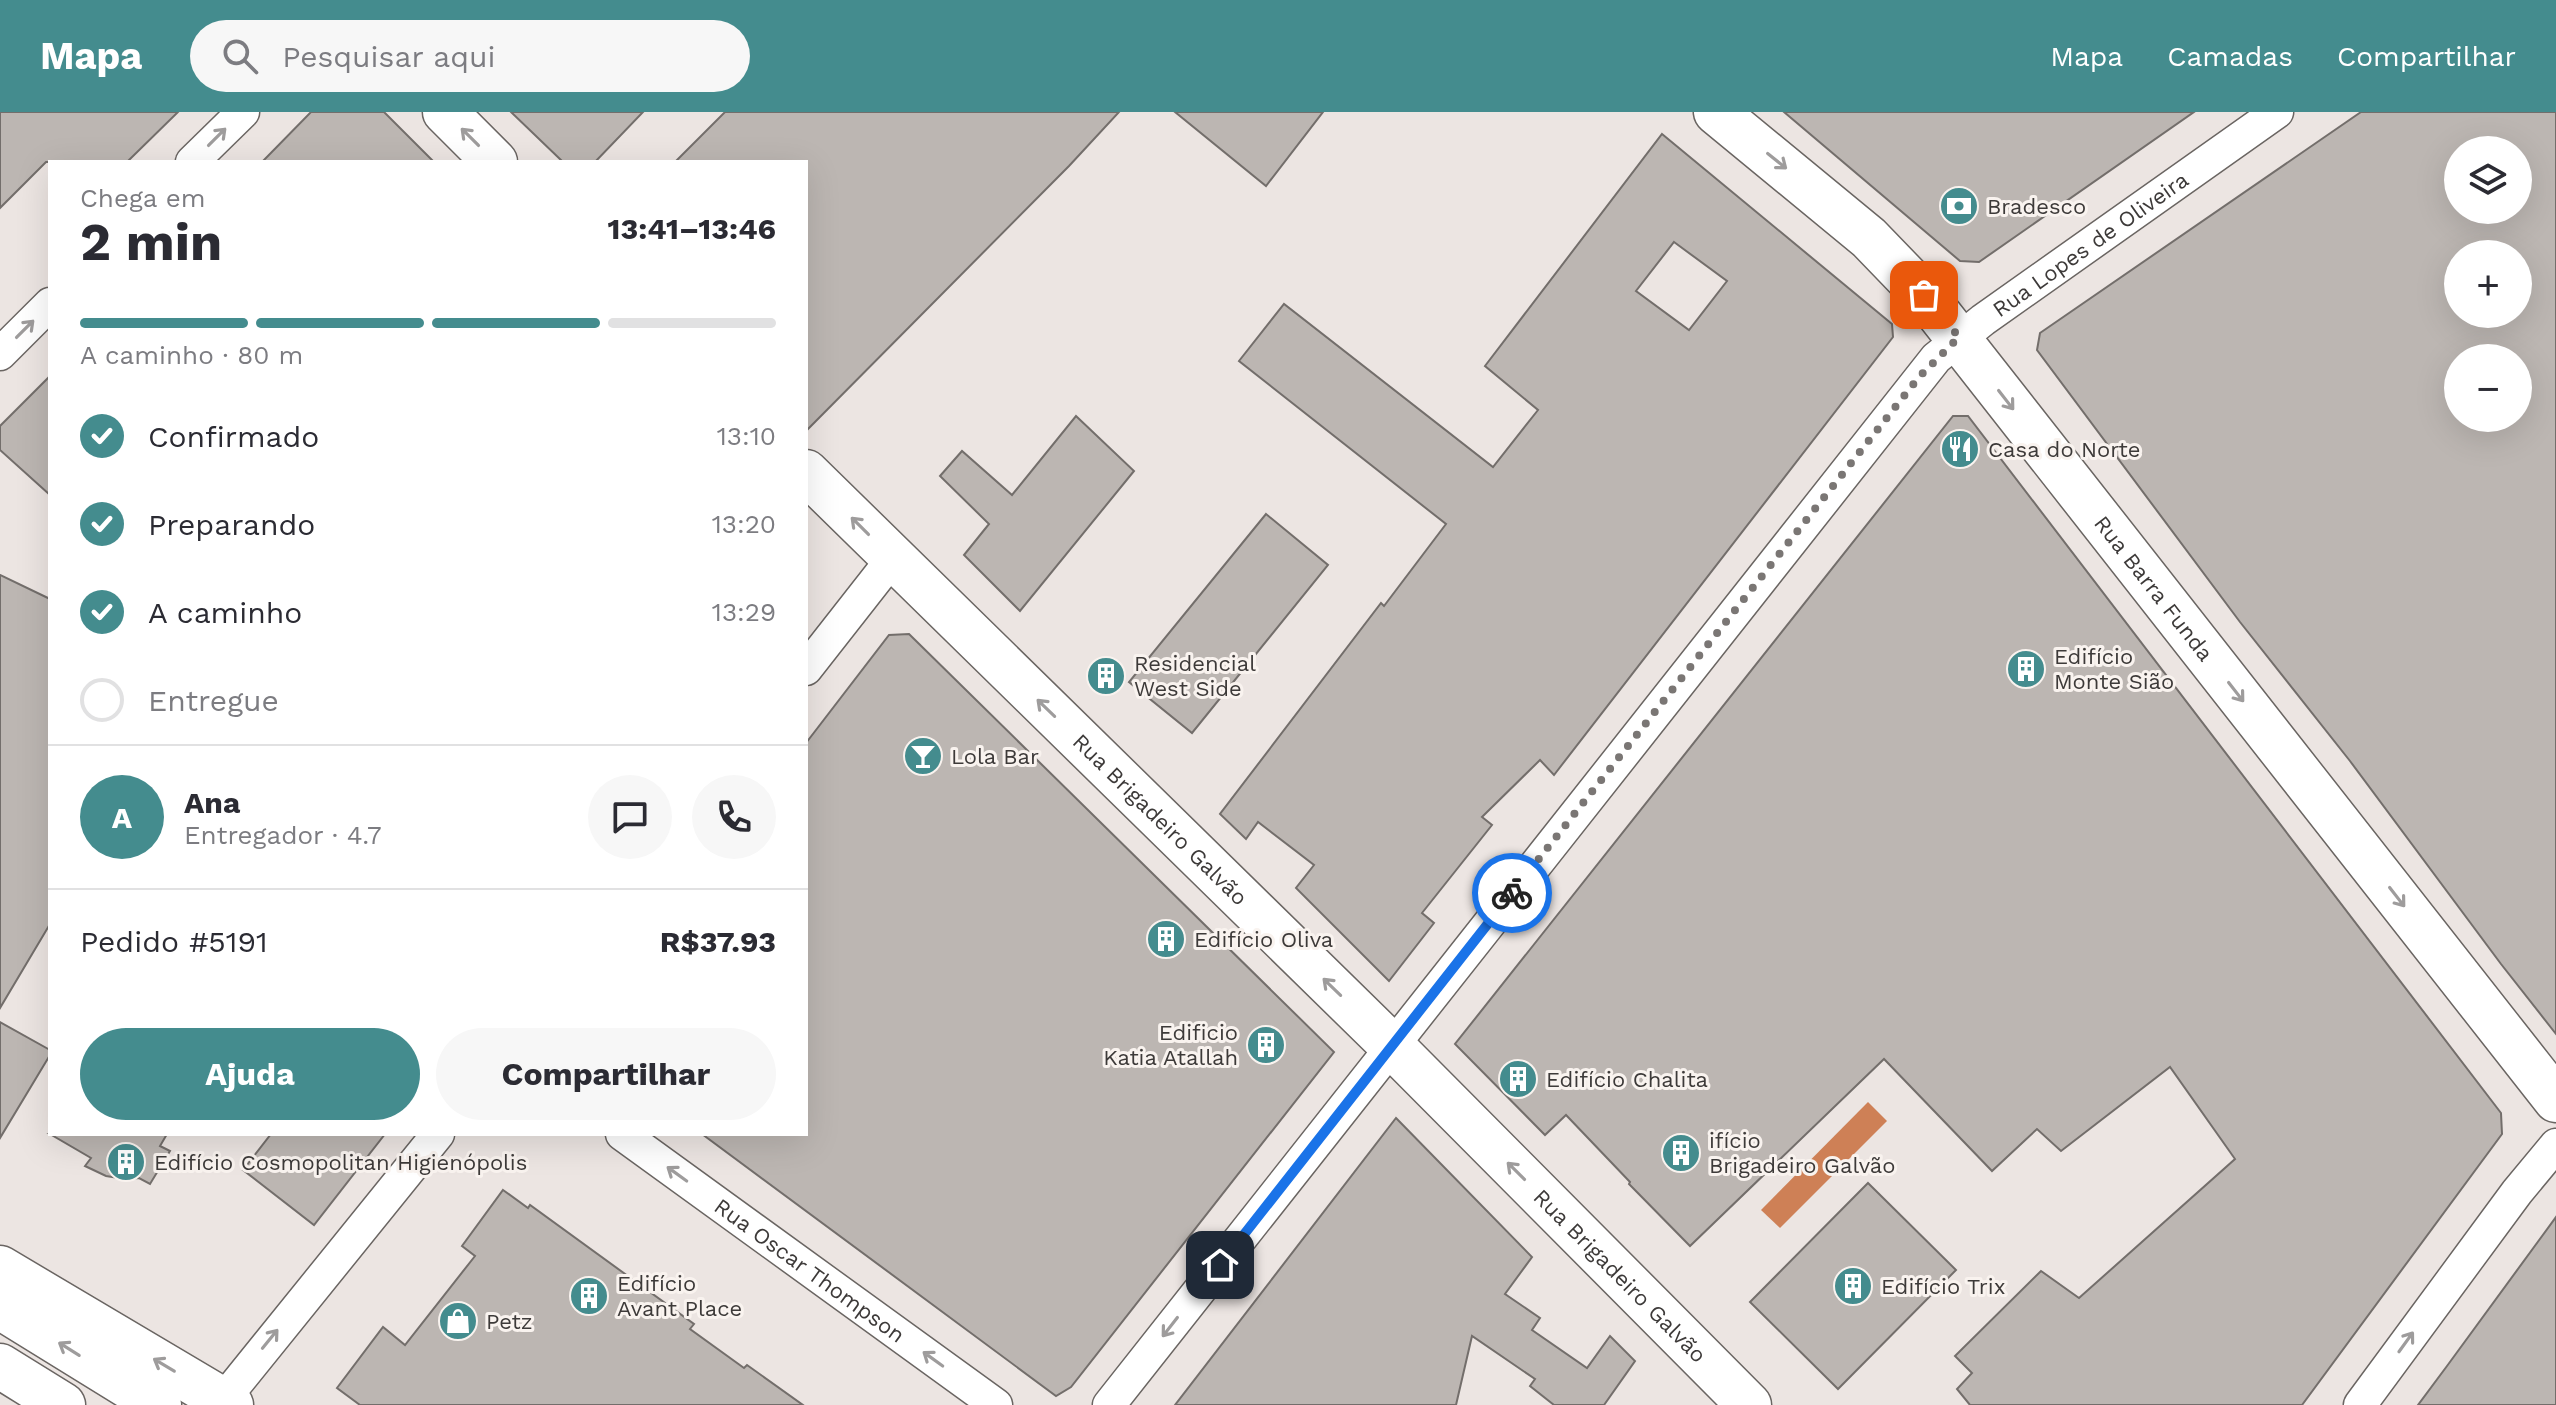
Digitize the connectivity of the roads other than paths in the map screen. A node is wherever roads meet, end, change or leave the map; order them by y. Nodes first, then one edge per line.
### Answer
1 (243, 112) edge
2 (445, 112) edge
3 (1716, 112) edge
4 (2277, 112) edge
5 (194, 160) edge
6 (493, 160) edge
7 (48, 306) edge
8 (1959, 337) junction
9 (0, 354) edge
10 (808, 474) edge
11 (893, 558) junction
12 (808, 666) edge
13 (1392, 1046) junction
14 (2556, 1100) edge
15 (436, 1136) edge
16 (625, 1136) edge
17 (2556, 1145) edge
18 (0, 1268) edge
19 (0, 1307) edge
20 (0, 1366) edge
21 (224, 1403) edge
22 (63, 1405) edge
23 (159, 1405) edge
24 (996, 1405) edge
25 (1109, 1405) edge
26 (1749, 1405) edge
27 (2360, 1405) edge

5 -> 1 street
6 -> 2 main road
3 -> 8 main road, Rua Barra Funda
4 - 8 street, Rua Lopes de Oliveira
9 -> 7 street
8 - 13 street, Rua Lopes de Oliveira
8 -> 14 main road, Rua Barra Funda
11 -> 10 main road, Rua Brigadeiro Galvão
11 - 12 street
13 -> 11 main road, Rua Brigadeiro Galvão
13 -> 25 street, Rua Lopes de Oliveira
26 -> 13 main road, Rua Brigadeiro Galvão
21 -> 15 street
24 -> 16 street, Rua Oscar Thompson
27 -> 17 street
21 -> 18 main road
23 -> 19 main road
20 - 22 main road

